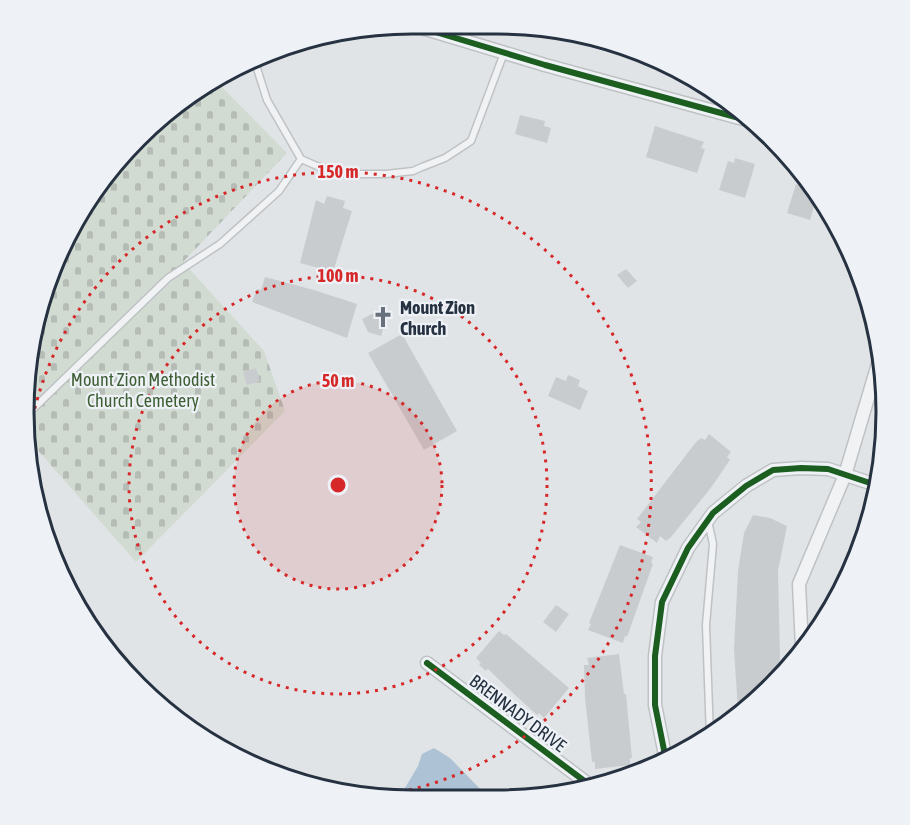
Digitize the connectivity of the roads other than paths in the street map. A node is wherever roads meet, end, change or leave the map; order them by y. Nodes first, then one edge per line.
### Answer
1 (442, 34) edge
2 (504, 53) junction
3 (257, 68) edge
4 (732, 116) edge
5 (301, 159) junction
6 (874, 380) edge
7 (34, 408) edge
8 (844, 475) junction
9 (869, 483) edge
10 (708, 521) junction
11 (801, 637) edge
12 (427, 663) dead end
13 (710, 726) edge
14 (664, 752) edge
15 (584, 780) edge

1 - 2 street
2 - 4 street
2 - 5 lane
3 - 5 lane
5 - 7 lane
6 - 8 street
8 - 9 street
8 - 10 street
8 - 11 street
10 - 13 lane
10 - 14 street
12 - 15 street, BRENNADY DRIVE

